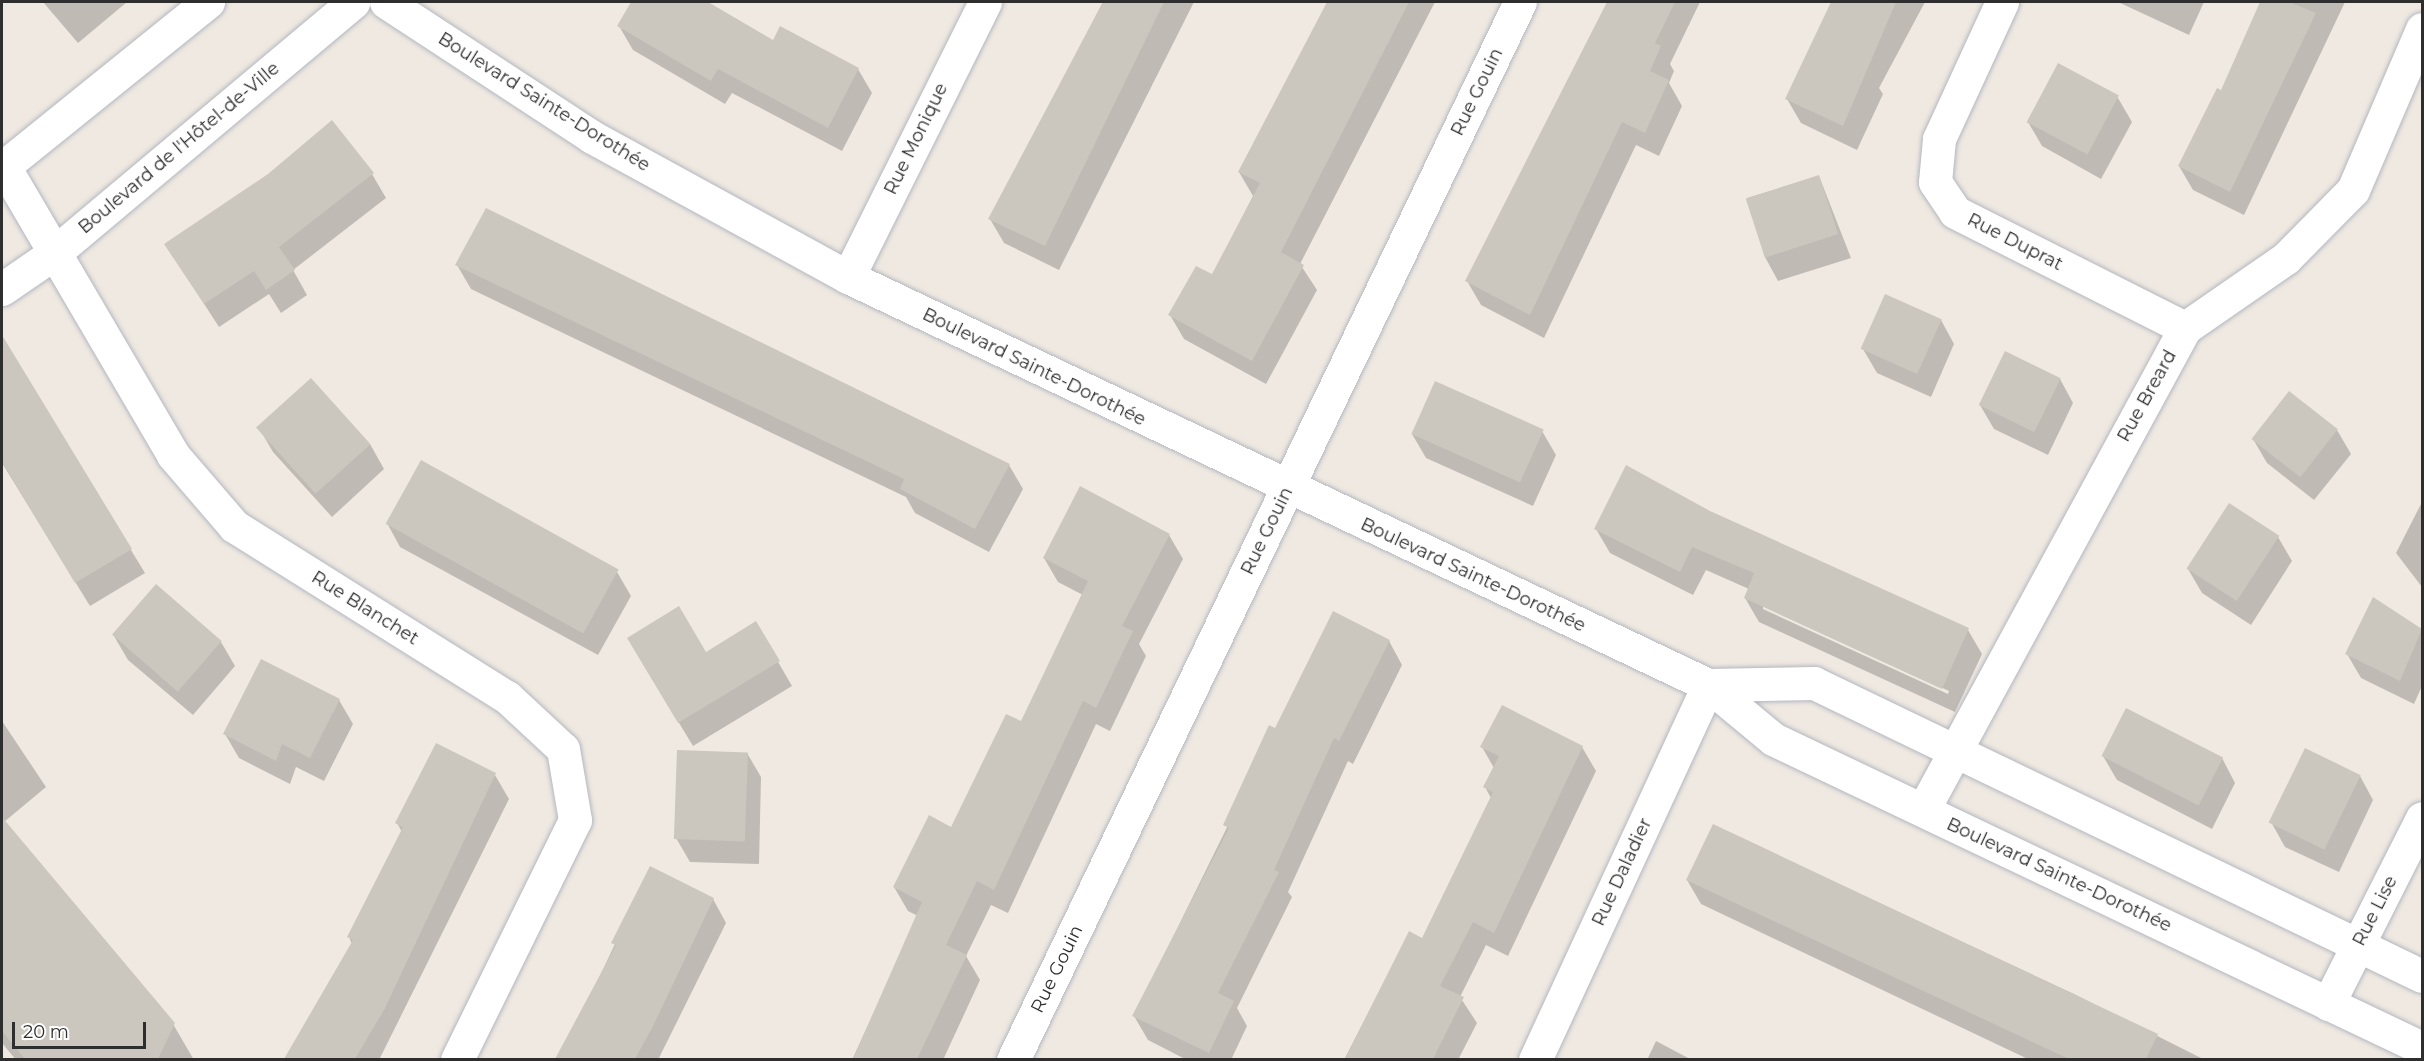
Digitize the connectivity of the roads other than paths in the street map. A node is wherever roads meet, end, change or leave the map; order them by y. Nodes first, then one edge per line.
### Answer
1 (208, 2) edge
2 (353, 2) edge
3 (386, 2) edge
4 (985, 2) edge
5 (1520, 2) edge
6 (2002, 2) edge
7 (2422, 29) edge
8 (2, 165) edge
9 (53, 254) junction
10 (848, 278) junction
11 (2, 289) edge
12 (2185, 328) junction
13 (1288, 489) junction
14 (1708, 685) junction
15 (1952, 750) junction
16 (1923, 810) junction
17 (2422, 818) edge
18 (2358, 945) junction
19 (2422, 976) edge
20 (2328, 1004) junction
21 (2422, 1048) edge
22 (457, 1059) edge
23 (1013, 1059) edge
24 (1535, 1059) edge

1 - 8 street
2 - 9 street, Boulevard de l'Hôtel-de-Ville
3 - 10 street, Boulevard Sainte-Dorothée
4 - 10 street, Rue Monique
5 - 13 street, Rue Gouin
6 - 12 street, Rue Duprat
7 - 12 street, Rue Breard
8 - 9 street, Rue Blanchet
9 - 11 street, Boulevard de l'Hôtel-de-Ville
9 - 22 street, Rue Blanchet
10 - 13 street, Boulevard Sainte-Dorothée
12 - 15 street, Rue Breard
13 - 14 street, Boulevard Sainte-Dorothée
13 - 23 street, Rue Gouin
14 - 15 street, Boulevard Sainte-Dorothée
14 - 16 street, Boulevard Sainte-Dorothée
14 - 24 street, Rue Daladier
15 - 16 street, Rue Breard
15 - 18 street, Boulevard Sainte-Dorothée
16 - 20 street, Boulevard Sainte-Dorothée
17 - 18 street, Rue Lise
18 - 19 street, Boulevard Sainte-Dorothée
18 - 20 street, Rue Lise
20 - 21 street, Boulevard Sainte-Dorothée

